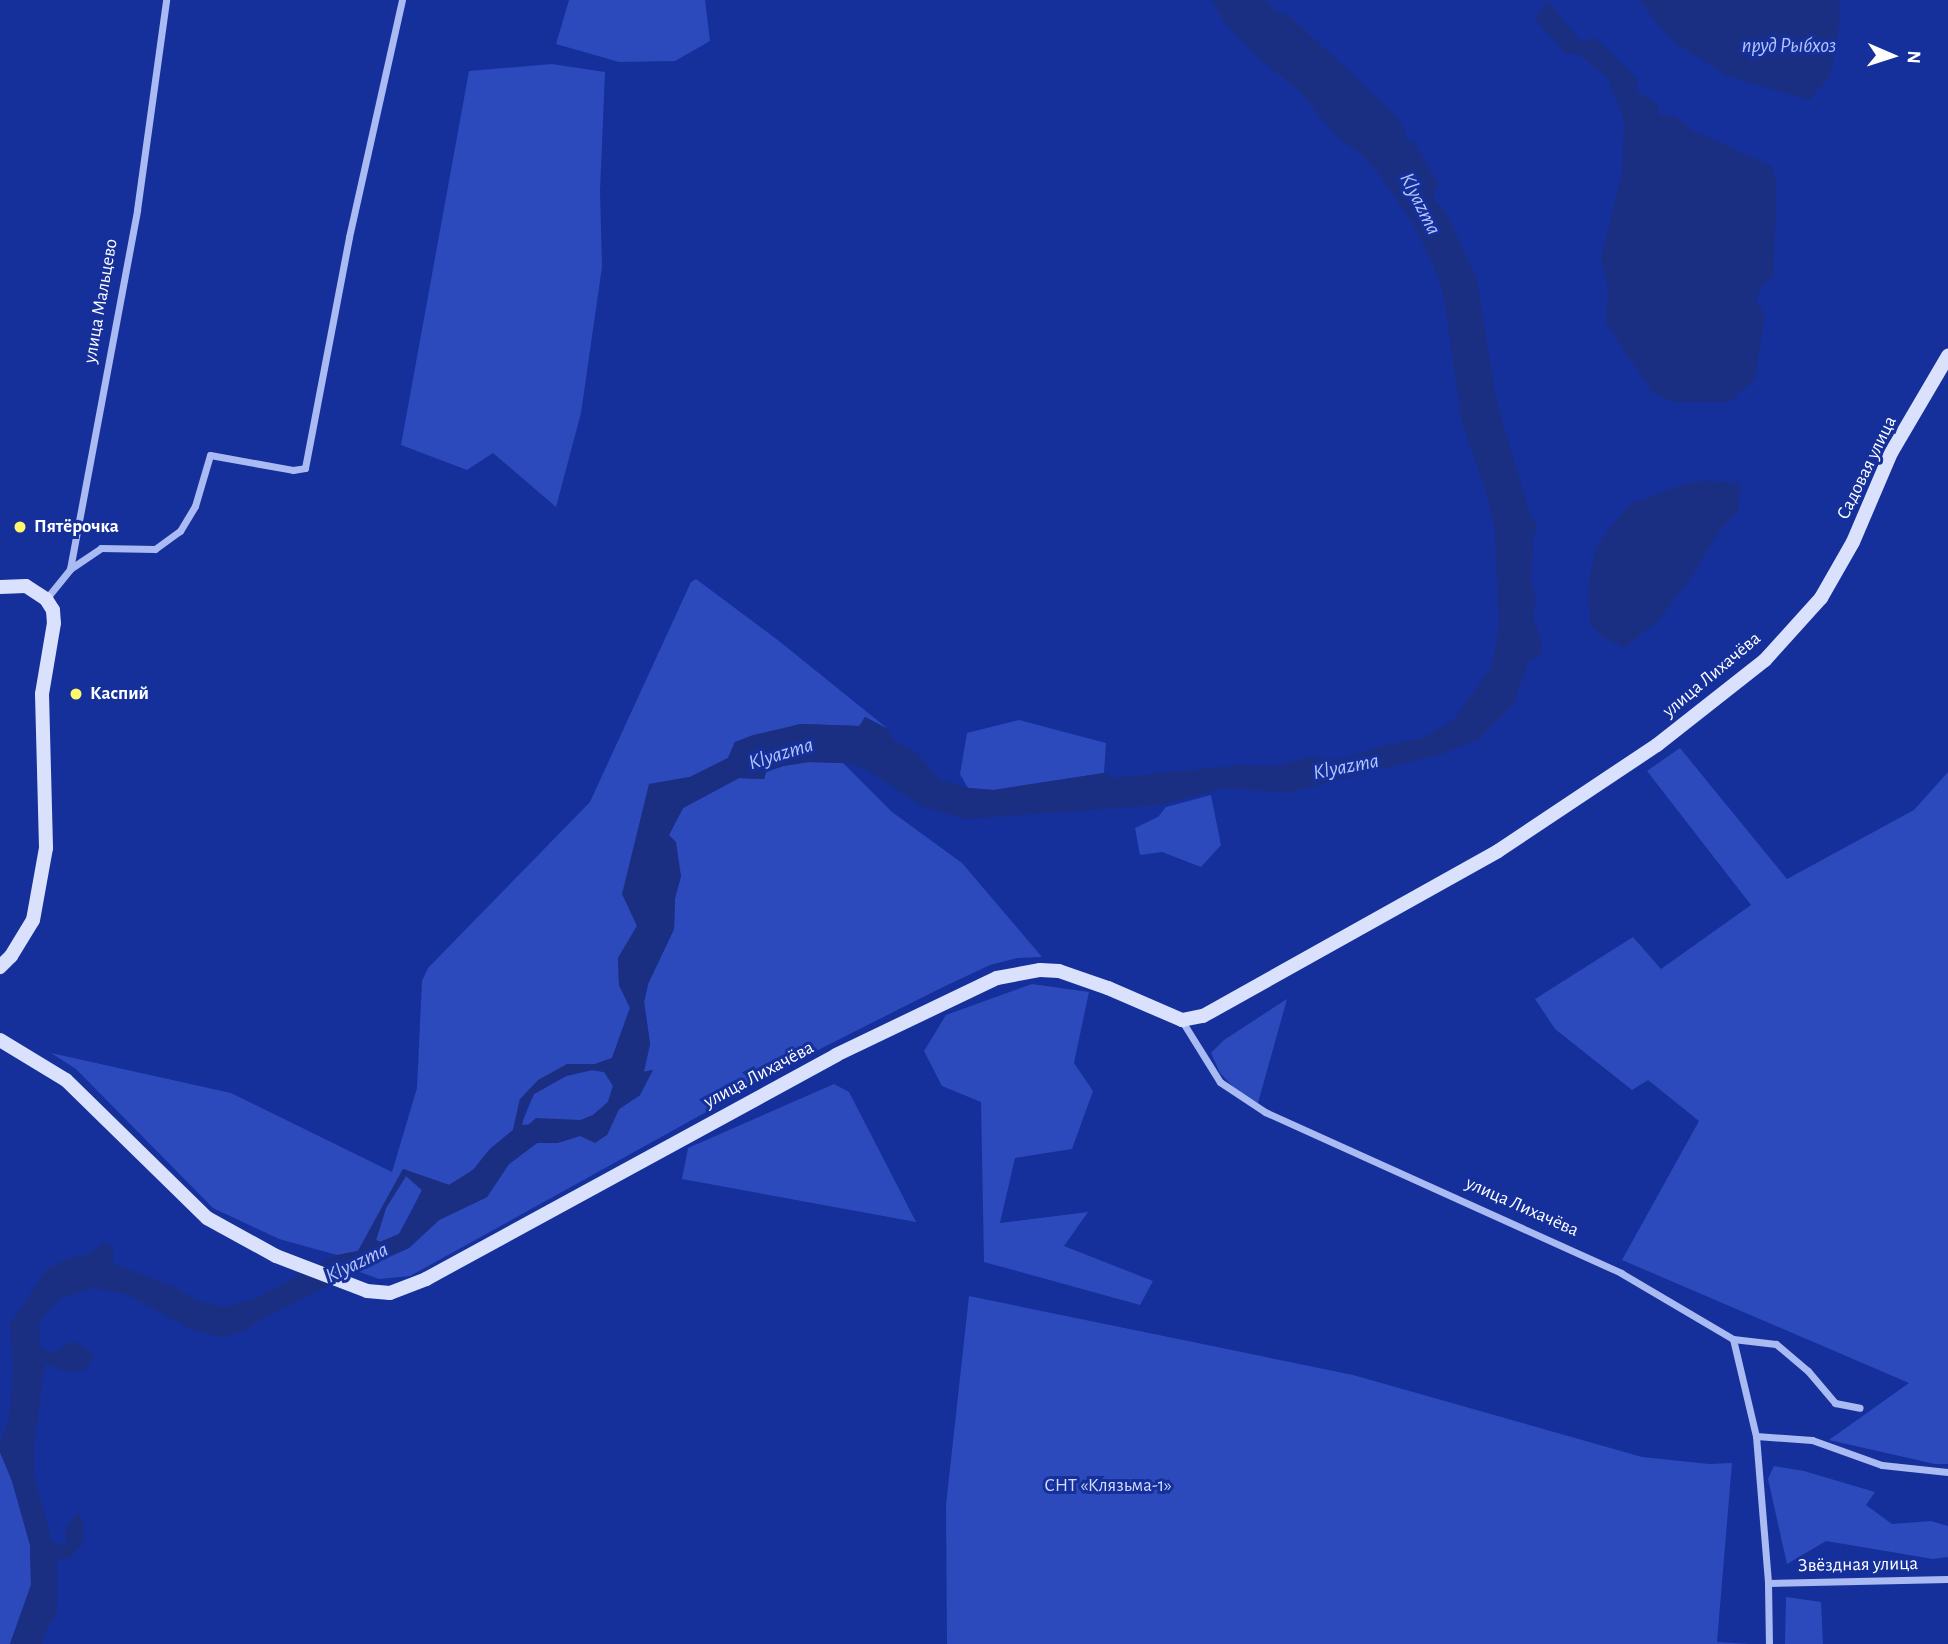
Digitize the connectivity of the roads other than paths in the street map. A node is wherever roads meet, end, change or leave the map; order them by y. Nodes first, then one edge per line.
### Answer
1 (166, 0) edge
2 (402, 0) edge
3 (1948, 356) edge
4 (70, 569) junction
5 (0, 587) edge
6 (1821, 598) joint
7 (46, 599) junction
8 (0, 967) edge
9 (1182, 1020) junction
10 (0, 1040) edge
11 (1733, 1339) junction
12 (1860, 1408) dead end
13 (1756, 1436) junction
14 (1948, 1472) edge
15 (1948, 1579) edge
16 (1768, 1583) junction
17 (1769, 1644) edge

1 - 4 street, улица Мальцево
2 - 4 street
3 - 6 street, Садовая улица
4 - 7 street, улица Мальцево
5 - 7 street
6 - 9 street, улица Лихачёва
7 - 8 street
9 - 10 street, улица Лихачёва
9 - 11 street, улица Лихачёва
11 - 12 street, улица Лихачёва
11 - 13 street
13 - 14 street
13 - 16 street
15 - 16 street, Звёздная улица
16 - 17 street

